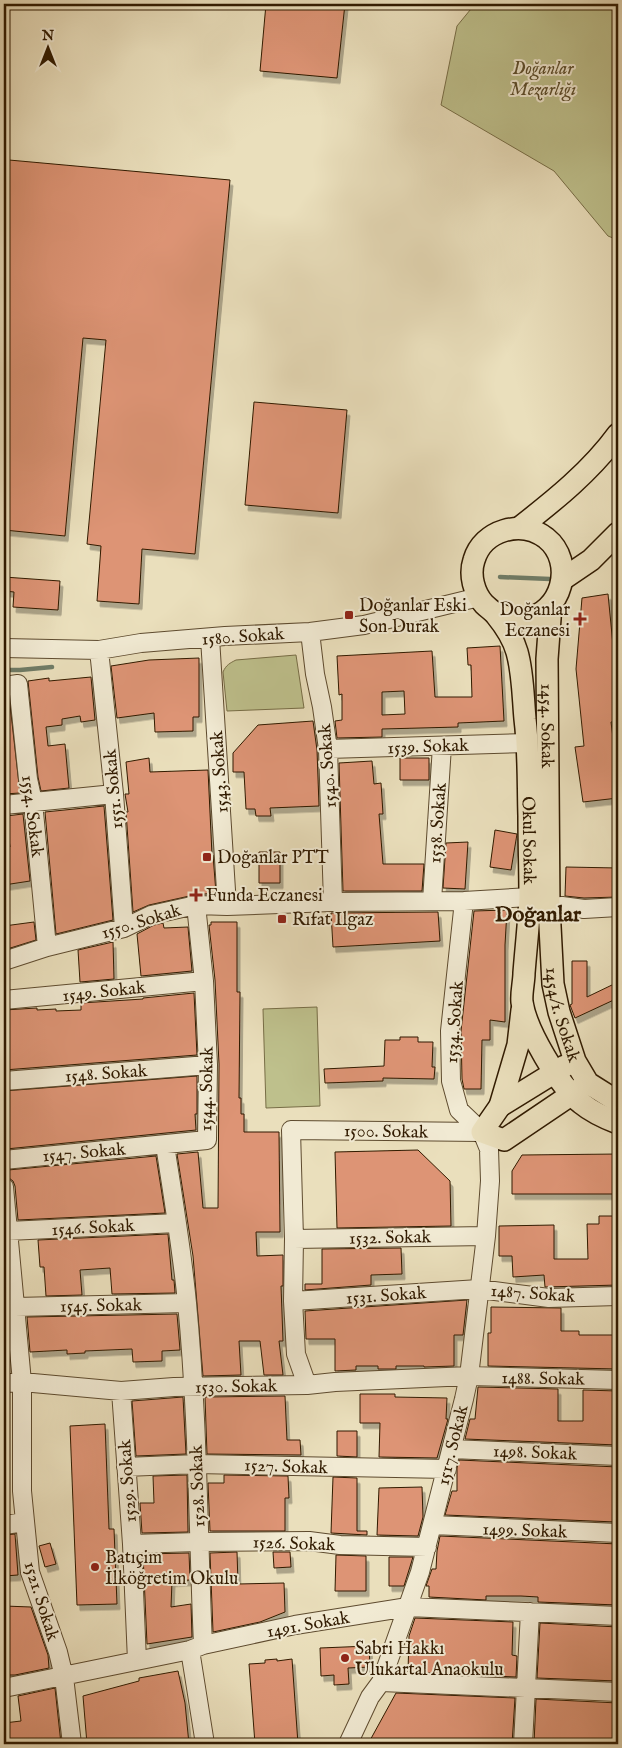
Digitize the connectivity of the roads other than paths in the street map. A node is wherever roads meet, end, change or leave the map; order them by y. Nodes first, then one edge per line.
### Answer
1 (618, 434) edge
2 (519, 528) junction
3 (618, 533) edge
4 (563, 578) junction
5 (479, 596) junction
6 (550, 605) junction
7 (495, 613) junction
8 (310, 632) junction
9 (210, 638) junction
10 (4, 648) edge
11 (99, 650) junction
12 (11, 685) edge
13 (528, 743) junction
14 (442, 746) junction
15 (328, 748) junction
16 (114, 794) junction
17 (32, 802) junction
18 (4, 805) edge
19 (530, 897) junction
20 (432, 901) junction
21 (464, 901) junction
22 (333, 902) junction
23 (196, 905) junction
24 (227, 906) junction
25 (549, 907) junction
26 (618, 907) edge
27 (124, 928) junction
28 (47, 947) junction
29 (4, 960) edge
30 (204, 981) junction
31 (4, 1000) edge
32 (522, 1002) junction
33 (575, 1061) junction
34 (208, 1065) junction
35 (554, 1073) junction
36 (4, 1080) edge
37 (580, 1089) junction
38 (618, 1102) edge
39 (500, 1106) junction
40 (618, 1123) edge
41 (482, 1132) junction
42 (165, 1145) junction
43 (4, 1160) edge
44 (4, 1187) edge
45 (177, 1223) junction
46 (8, 1231) junction
47 (486, 1236) junction
48 (294, 1238) junction
49 (479, 1289) junction
50 (618, 1296) edge
51 (293, 1301) junction
52 (187, 1303) junction
53 (15, 1307) junction
54 (468, 1376) junction
55 (618, 1380) edge
56 (22, 1382) junction
57 (4, 1383) edge
58 (306, 1385) junction
59 (193, 1387) junction
60 (121, 1390) junction
61 (451, 1449) junction
62 (618, 1456) edge
63 (197, 1464) junction
64 (126, 1467) junction
65 (447, 1469) junction
66 (25, 1522) junction
67 (4, 1525) edge
68 (432, 1525) junction
69 (618, 1533) edge
70 (198, 1542) junction
71 (132, 1544) junction
72 (427, 1547) junction
73 (408, 1607) junction
74 (530, 1612) junction
75 (618, 1616) edge
76 (196, 1647) junction
77 (136, 1661) junction
78 (64, 1677) junction
79 (381, 1682) junction
80 (4, 1688) edge
81 (527, 1688) junction
82 (618, 1692) edge
83 (72, 1744) edge
84 (205, 1744) edge
85 (348, 1744) edge
86 (523, 1744) edge

1 - 2 main road
2 - 4 main road
2 - 5 main road
3 - 4 main road
4 - 6 main road
5 - 7 main road
5 - 8 street, 1580. Sokak
6 - 7 main road
6 - 25 main road, 1454. Sokak
7 - 13 main road, Okul Sokak
8 - 9 street, 1580. Sokak
8 - 15 street, 1540. Sokak
9 - 11 street, 1580. Sokak
9 - 24 street, 1543. Sokak
10 - 11 street, 1580. Sokak
11 - 16 street, 1551. Sokak
12 - 17 street, 1554. Sokak
13 - 14 street, 1539. Sokak
13 - 19 main road, Okul Sokak
14 - 15 street, 1539. Sokak
14 - 20 street, 1538. Sokak
15 - 22 street, 1540. Sokak
16 - 17 street
16 - 27 street, 1551. Sokak
17 - 18 street
17 - 28 street, 1554. Sokak
19 - 21 street, 1550. Sokak
19 - 25 street
19 - 32 main road, Okul Sokak
20 - 21 street, 1550. Sokak
20 - 22 street, 1550. Sokak
21 - 41 street, 1534. Sokak
22 - 24 street, 1550. Sokak
23 - 24 street, 1550. Sokak
23 - 27 street, 1550. Sokak
23 - 30 street, 1544. Sokak
25 - 26 street
25 - 33 main road, 1454/1. Sokak
27 - 28 street, 1550. Sokak
28 - 29 street, 1550. Sokak
30 - 31 street, 1549. Sokak
30 - 34 street, 1544. Sokak
32 - 35 main road, Okul Sokak
32 - 39 main road
33 - 35 main road
33 - 37 main road, 1454/1. Sokak
34 - 36 street, 1548. Sokak
34 - 42 street, 1544. Sokak
35 - 37 main road, Okul Sokak
35 - 39 main road
37 - 38 main road, 1454/1. Sokak
37 - 40 main road, Okul Sokak
37 - 41 main road
39 - 41 main road
41 - 47 street, 1517. Sokak
41 - 48 street, 1500. Sokak
42 - 43 street, 1547. Sokak
42 - 45 street
44 - 46 street, 1521. Sokak
45 - 46 street, 1546. Sokak
45 - 52 street
46 - 53 street, 1521. Sokak
47 - 48 street, 1532. Sokak
47 - 49 street, 1517. Sokak
48 - 51 street
49 - 50 street, 1487. Sokak
49 - 51 street, 1531. Sokak
49 - 54 street, 1517. Sokak
51 - 58 street
52 - 53 street, 1545. Sokak
52 - 59 street
53 - 56 street, 1521. Sokak
54 - 55 street, 1488. Sokak
54 - 58 street, 1530. Sokak
54 - 61 street, 1517. Sokak
56 - 57 street, 1530. Sokak
56 - 60 street, 1530. Sokak
56 - 66 street, 1521. Sokak
58 - 59 street, 1530. Sokak
59 - 60 street, 1530. Sokak
59 - 63 street, 1528. Sokak
60 - 64 street, 1529. Sokak
61 - 62 street, 1498. Sokak
61 - 65 street, 1517. Sokak
63 - 64 street, 1527. Sokak
63 - 65 street, 1527. Sokak
63 - 70 street, 1528. Sokak
64 - 71 street, 1529. Sokak
65 - 68 street, 1517. Sokak
66 - 67 street
66 - 78 street, 1521. Sokak
68 - 69 street, 1499. Sokak
68 - 72 street, 1517. Sokak
70 - 71 street, 1526. Sokak
70 - 72 street, 1526. Sokak
70 - 76 street, 1528. Sokak
71 - 77 street, 1529. Sokak
72 - 73 street, 1517. Sokak
73 - 74 street, 1491. Sokak
73 - 76 street, 1491. Sokak
73 - 79 street, 1517. Sokak
74 - 75 street, 1491. Sokak
74 - 81 street
76 - 77 street, 1491. Sokak
76 - 84 street, 1528. Sokak
77 - 78 street, 1491. Sokak
78 - 80 street, 1491. Sokak
78 - 83 street, 1521. Sokak
79 - 81 street
79 - 85 street, 1517. Sokak
81 - 82 street
81 - 86 street

